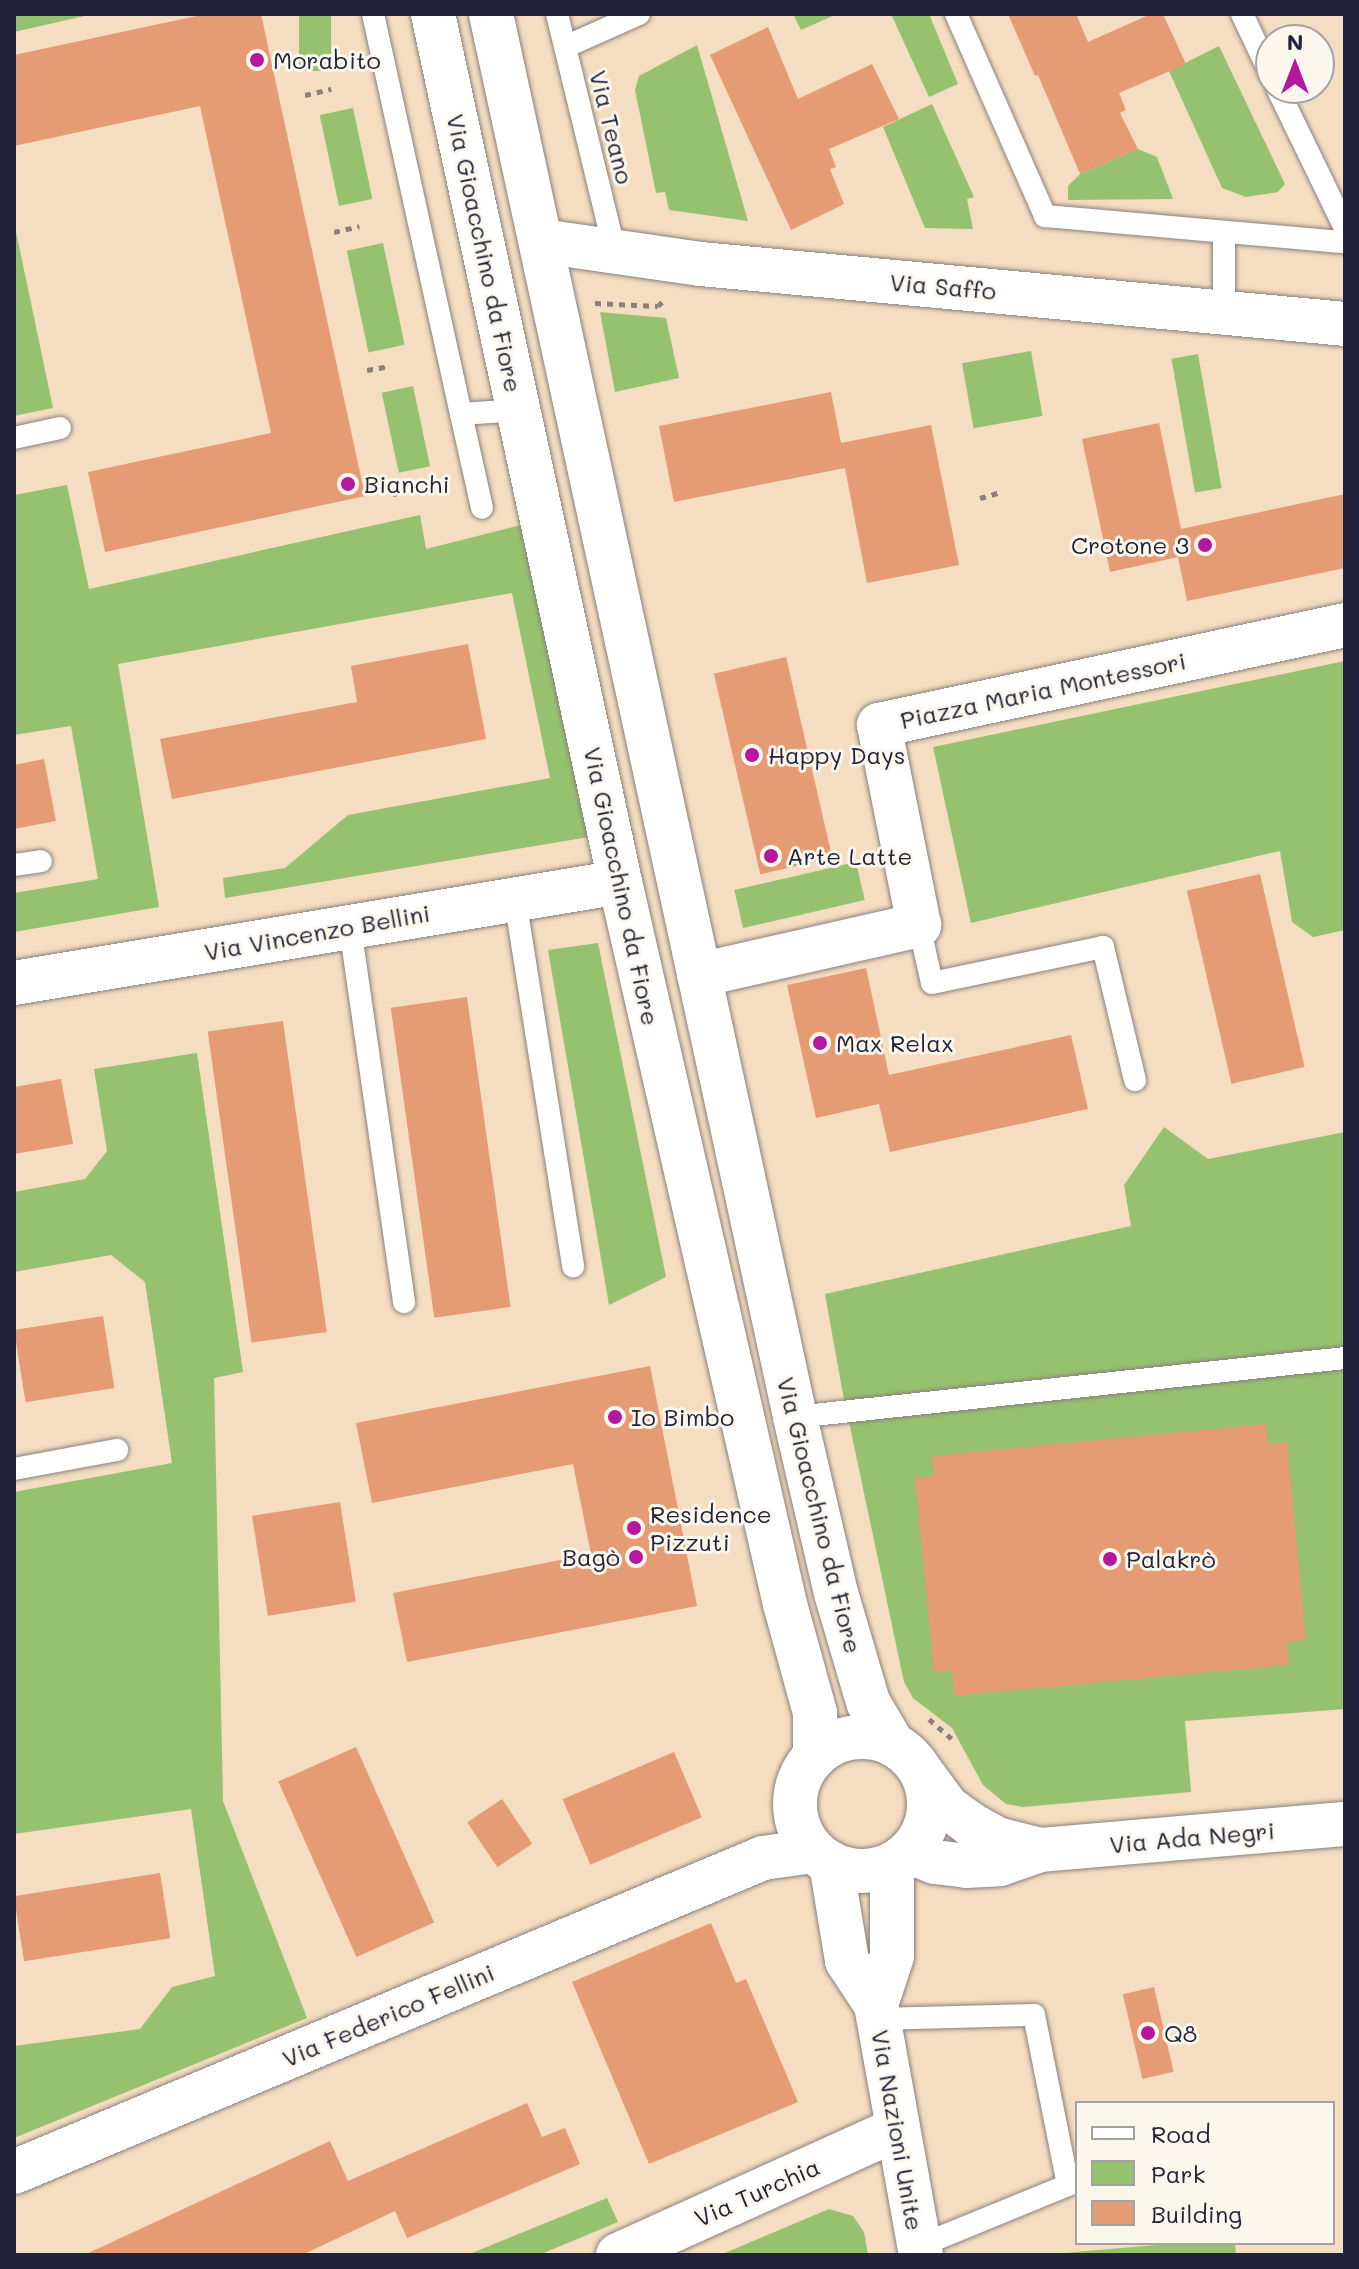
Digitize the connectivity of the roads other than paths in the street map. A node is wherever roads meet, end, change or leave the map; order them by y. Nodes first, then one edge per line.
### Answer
1 (373, 14) edge
2 (433, 14) edge
3 (491, 14) edge
4 (557, 14) edge
5 (639, 14) edge
6 (956, 14) edge
7 (1242, 14) edge
8 (1255, 41) edge
9 (565, 47) junction
10 (1285, 104) edge
11 (1345, 228) edge
12 (1224, 232) junction
13 (541, 241) junction
14 (1345, 242) edge
15 (615, 252) junction
16 (1224, 312) junction
17 (1345, 324) edge
18 (519, 410) junction
19 (461, 414) junction
20 (60, 428) dead end
21 (14, 438) edge
22 (482, 508) dead end
23 (1345, 625) edge
24 (41, 861) dead end
25 (14, 865) edge
26 (620, 882) junction
27 (515, 899) junction
28 (919, 925) junction
29 (350, 927) junction
30 (699, 975) junction
31 (14, 983) edge
32 (1135, 1080) dead end
33 (573, 1266) dead end
34 (404, 1302) dead end
35 (1345, 1358) edge
36 (795, 1417) junction
37 (117, 1450) dead end
38 (14, 1469) edge
39 (815, 1756) junction
40 (907, 1758) junction
41 (1345, 1824) edge
42 (813, 1842) junction
43 (1040, 1850) junction
44 (901, 1858) junction
45 (877, 2012) junction
46 (897, 2129) junction
47 (14, 2172) edge
48 (920, 2250) edge
49 (618, 2255) edge

1 - 19 lane
2 - 18 street, Via Gioacchino da Fiore
3 - 13 street, Via Gioacchino da Fiore
4 - 9 lane, Via Teano
5 - 9 lane
6 - 12 lane
7 - 8 lane
9 - 15 lane, Via Teano
10 - 11 lane
12 - 14 lane
12 - 16 lane
13 - 15 street, Via Saffo
13 - 30 street, Via Gioacchino da Fiore
15 - 16 street, Via Saffo
16 - 17 street, Via Saffo
18 - 19 lane
18 - 26 street, Via Gioacchino da Fiore
19 - 22 lane
20 - 21 lane
23 - 28 street, Piazza Maria Montessori
24 - 25 lane
26 - 27 street, Via Vincenzo Bellini
26 - 39 street, Via Gioacchino da Fiore
27 - 29 street, Via Vincenzo Bellini
27 - 33 lane
28 - 30 street
28 - 32 lane
29 - 31 street, Via Vincenzo Bellini
29 - 34 lane
30 - 36 street, Via Gioacchino da Fiore
35 - 36 lane
36 - 40 street, Via Gioacchino da Fiore
37 - 38 lane
39 - 40 street
39 - 42 street
40 - 43 street, Via Ada Negri
40 - 44 street
41 - 43 street, Via Ada Negri
42 - 44 street
42 - 45 street, Via Nazioni Unite
42 - 47 street, Via Federico Fellini
43 - 44 street, Via Ada Negri
44 - 45 street, Via Nazioni Unite
45 - 46 street, Via Nazioni Unite
45 - 48 lane
46 - 48 street, Via Nazioni Unite
46 - 49 street, Via Turchia

